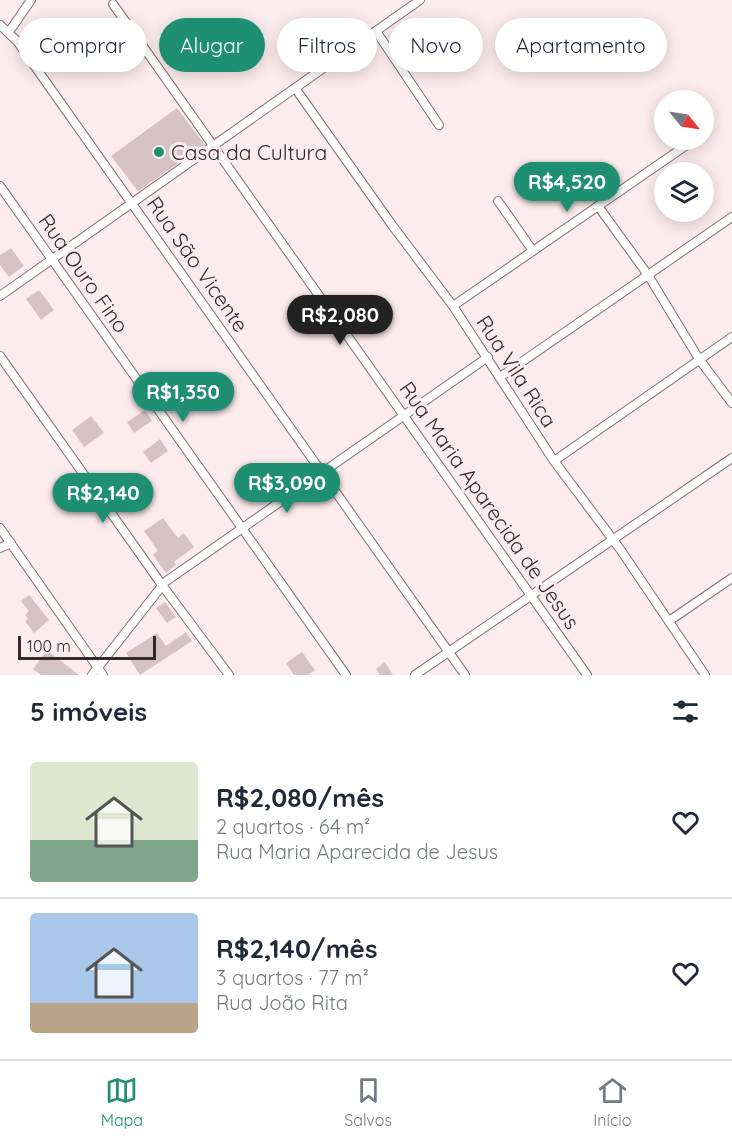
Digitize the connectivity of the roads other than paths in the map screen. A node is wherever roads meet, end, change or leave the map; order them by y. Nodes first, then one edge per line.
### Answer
1 (31, 0) edge
2 (420, 0) edge
3 (113, 4) dead end
4 (0, 25) edge
5 (377, 30) edge
6 (9, 32) junction
7 (377, 32) edge
8 (318, 72) edge
9 (295, 88) junction
10 (439, 125) dead end
11 (214, 145) junction
12 (679, 150) edge
13 (0, 186) edge
14 (498, 201) dead end
15 (133, 202) junction
16 (598, 206) junction
17 (732, 217) edge
18 (533, 251) junction
19 (52, 259) junction
20 (648, 275) junction
21 (0, 296) edge
22 (453, 306) junction
23 (732, 337) edge
24 (0, 356) edge
25 (488, 357) junction
26 (699, 359) junction
27 (500, 377) junction
28 (732, 403) edge
29 (405, 416) junction
30 (732, 458) edge
31 (554, 461) junction
32 (323, 473) junction
33 (0, 528) edge
34 (243, 529) junction
35 (613, 538) junction
36 (11, 543) junction
37 (0, 548) edge
38 (732, 578) edge
39 (162, 585) junction
40 (532, 594) junction
41 (669, 621) junction
42 (449, 651) junction
43 (98, 668) junction
44 (92, 675) edge
45 (103, 675) edge
46 (229, 675) edge
47 (346, 675) edge
48 (415, 675) edge
49 (465, 675) edge
50 (587, 675) edge
51 (705, 675) edge

1 - 6 street
2 - 5 street
3 - 11 street, Rua Maria Aparecida de Jesus
4 - 6 street, Rua São Vicente
6 - 15 street, Rua São Vicente
7 - 10 street
8 - 9 street
9 - 11 street
9 - 22 street, Rua Vila Rica
11 - 15 street
11 - 29 street, Rua Maria Aparecida de Jesus
12 - 16 street
13 - 19 street, Rua Ouro Fino
14 - 18 street
15 - 19 street
15 - 32 street, Rua São Vicente
16 - 18 street
16 - 20 street
17 - 20 street
18 - 22 street
19 - 21 street
19 - 34 street, Rua Ouro Fino
20 - 26 street
20 - 27 street
22 - 25 street, Rua Vila Rica
23 - 26 street
24 - 39 street
25 - 27 street, Rua Vila Rica
25 - 29 street
26 - 28 street
26 - 31 street
27 - 31 street, Rua Vila Rica
29 - 32 street
29 - 40 street, Rua Maria Aparecida de Jesus
30 - 35 street
31 - 35 street, Rua Vila Rica
32 - 34 street
32 - 42 street, Rua São Vicente
33 - 36 street
34 - 39 street
34 - 47 street, Rua Ouro Fino
35 - 40 street
35 - 41 street, Rua Vila Rica
36 - 37 street
36 - 43 street
38 - 41 street
39 - 43 street
39 - 46 street
40 - 42 street
40 - 50 street, Rua Maria Aparecida de Jesus
41 - 51 street, Rua Vila Rica
42 - 48 street
42 - 49 street, Rua São Vicente
43 - 44 street
43 - 45 street

